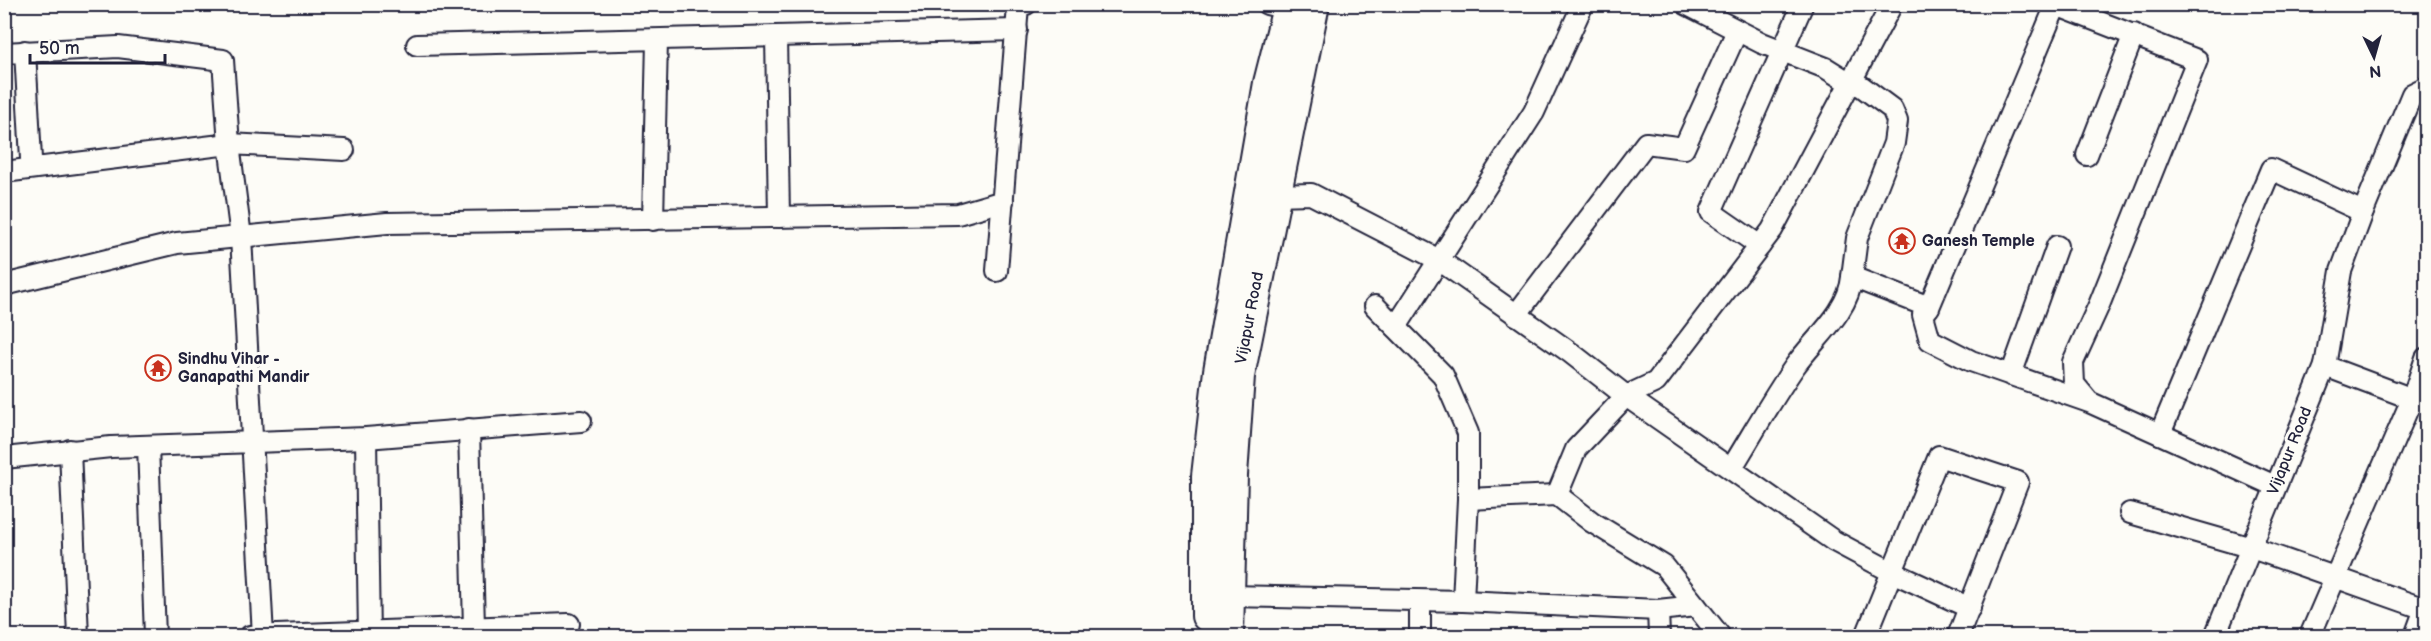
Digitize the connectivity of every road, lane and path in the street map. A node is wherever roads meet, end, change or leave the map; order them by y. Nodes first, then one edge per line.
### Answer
1 (1026, 4) edge
2 (1583, 4) edge
3 (1686, 4) edge
4 (1803, 4) edge
5 (1892, 4) edge
6 (1290, 6) edge
7 (1017, 30) junction
8 (1737, 31) junction
9 (2134, 34) junction
10 (776, 36) junction
11 (657, 40) junction
12 (417, 45) dead end
13 (25, 51) junction
14 (1782, 51) junction
15 (4, 53) edge
16 (1850, 83) junction
17 (2427, 87) edge
18 (230, 144) junction
19 (344, 150) dead end
20 (2087, 155) dead end
21 (31, 159) dead end
22 (4, 172) edge
23 (1275, 195) junction
24 (1003, 201) junction
25 (2363, 212) junction
26 (778, 217) junction
27 (653, 219) junction
28 (241, 237) junction
29 (1760, 246) junction
30 (2057, 246) dead end
31 (1439, 260) junction
32 (997, 271) dead end
33 (1852, 277) junction
34 (4, 285) edge
35 (1375, 306) dead end
36 (1929, 307) junction
37 (1516, 315) junction
38 (1396, 327) junction
39 (2427, 358) edge
40 (2325, 366) junction
41 (2012, 375) junction
42 (1626, 396) junction
43 (2420, 401) edge
44 (2089, 402) junction
45 (581, 422) dead end
46 (469, 429) junction
47 (2160, 434) junction
48 (366, 438) junction
49 (253, 442) junction
50 (148, 446) junction
51 (70, 450) junction
52 (4, 458) edge
53 (1731, 469) junction
54 (2275, 486) junction
55 (1557, 495) junction
56 (1468, 499) junction
57 (2130, 513) dead end
58 (2252, 548) junction
59 (1892, 572) junction
60 (2336, 577) junction
61 (1227, 596) junction
62 (1420, 601) junction
63 (1463, 601) junction
64 (1696, 606) junction
65 (1970, 608) junction
66 (2426, 608) edge
67 (1658, 610) junction
68 (569, 624) dead end
69 (461, 631) edge
70 (1966, 634) edge
71 (369, 635) edge
72 (78, 636) edge
73 (155, 636) edge
74 (250, 636) edge
75 (263, 636) edge
76 (1207, 636) edge
77 (1228, 636) edge
78 (1420, 636) edge
79 (1659, 636) edge
80 (1720, 636) edge
81 (1866, 636) edge
82 (2215, 636) edge
83 (2310, 636) edge
84 (2415, 636) edge

1 - 7 street
2 - 31 street
3 - 8 street
4 - 14 street
5 - 16 street
6 - 23 main road, Vijapur Road
6 - 76 main road, Vijapur Road
7 - 10 street
7 - 24 street
8 - 14 street
8 - 37 street
9 - 20 street
9 - 36 street
9 - 44 street
10 - 11 street
10 - 26 street
11 - 12 street
11 - 27 street
13 - 15 street
13 - 18 street
13 - 21 street
14 - 16 street
14 - 29 street
16 - 29 street
16 - 33 street
17 - 25 street, Vijapur Road
18 - 19 street
18 - 22 street
18 - 28 street
23 - 31 street
23 - 61 main road, Vijapur Road
24 - 26 street
24 - 32 street
25 - 40 street, Vijapur Road
25 - 47 street
26 - 27 street
27 - 28 street
28 - 34 street
28 - 49 street
29 - 42 street
30 - 41 street
31 - 37 street
31 - 38 street
33 - 36 street
33 - 53 street
35 - 38 street
36 - 41 street
37 - 42 street
38 - 56 street
39 - 43 street
40 - 43 street
40 - 54 street, Vijapur Road
41 - 44 street
42 - 53 street
42 - 55 street
43 - 60 street
44 - 47 street
45 - 46 street
46 - 48 street
46 - 69 street
47 - 54 street
48 - 49 street
48 - 71 street
49 - 50 street
49 - 75 street
50 - 51 street
50 - 73 street
51 - 52 street
51 - 72 street
53 - 59 street
54 - 58 street, Vijapur Road
55 - 56 street
55 - 64 street
56 - 63 street
57 - 58 street
58 - 60 street
58 - 82 street, Vijapur Road
59 - 65 street
59 - 65 street
59 - 81 street
60 - 66 street
60 - 83 street
61 - 62 street
61 - 77 main road, Vijapur Road
62 - 63 street
62 - 78 street
63 - 67 street
64 - 67 street
64 - 80 street
65 - 70 street
66 - 84 street
67 - 79 street
68 - 69 street
69 - 71 street
71 - 75 street
74 - 75 street

